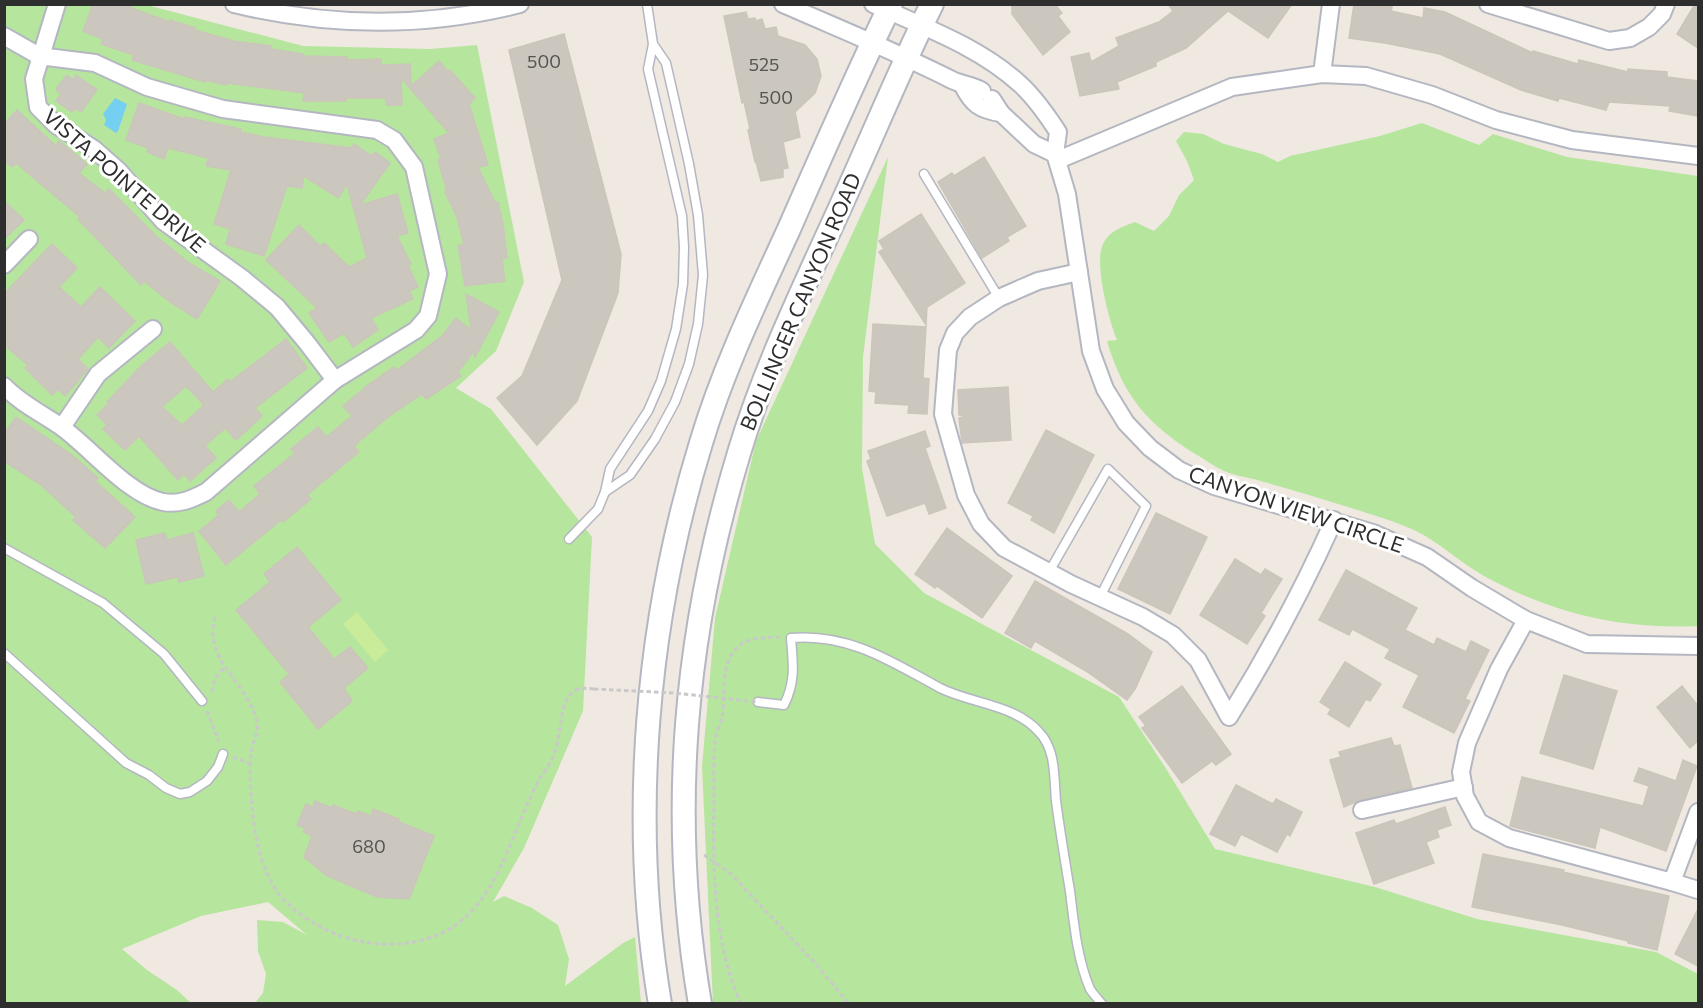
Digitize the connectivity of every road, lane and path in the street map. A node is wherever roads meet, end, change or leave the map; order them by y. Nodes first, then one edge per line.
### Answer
1 (57, 4) edge
2 (234, 4) edge
3 (520, 4) edge
4 (647, 4) edge
5 (783, 4) edge
6 (932, 4) edge
7 (1331, 4) edge
8 (1666, 4) edge
9 (1498, 6) edge
10 (884, 7) edge
11 (922, 26) junction
12 (4, 36) edge
13 (873, 43) junction
14 (653, 44) junction
15 (39, 56) junction
16 (908, 58) junction
17 (1322, 74) junction
18 (963, 86) junction
19 (991, 101) junction
20 (1698, 156) edge
21 (1056, 157) junction
22 (924, 174) dead end
23 (29, 239) dead end
24 (4, 265) edge
25 (1078, 272) junction
26 (999, 298) junction
27 (153, 329) dead end
28 (335, 381) junction
29 (4, 386) edge
30 (62, 427) junction
31 (605, 492) junction
32 (1334, 520) junction
33 (569, 539) dead end
34 (4, 548) edge
35 (1049, 572) junction
36 (1100, 597) junction
37 (214, 617) dead end
38 (1526, 620) junction
39 (791, 638) junction
40 (1698, 646) edge
41 (4, 653) edge
42 (224, 668) junction
43 (202, 701) junction
44 (758, 702) joint
45 (223, 754) junction
46 (251, 764) junction
47 (1464, 787) junction
48 (1362, 810) dead end
49 (1698, 812) edge
50 (714, 862) junction
51 (1672, 882) junction
52 (1698, 891) edge
53 (660, 1004) edge
54 (700, 1004) edge
55 (741, 1004) edge
56 (849, 1004) edge
57 (1101, 1004) edge

1 - 15 street, VISTA POINTE DRIVE
2 - 3 street
4 - 14 lane
5 - 13 street
6 - 11 main road, BOLLINGER CANYON ROAD
7 - 17 street
8 - 9 street
10 - 11 street, CANYON VIEW CIRCLE
10 - 13 main road, BOLLINGER CANYON ROAD
11 - 16 main road, BOLLINGER CANYON ROAD
11 - 21 street, CANYON VIEW CIRCLE
12 - 15 street
13 - 16 street
13 - 53 main road, BOLLINGER CANYON ROAD
14 - 31 lane
14 - 31 lane
15 - 28 street, VISTA POINTE DRIVE
15 - 28 street
16 - 18 street
16 - 54 main road, BOLLINGER CANYON ROAD
17 - 20 street
17 - 21 street
18 - 19 street
18 - 19 street
19 - 21 street
21 - 25 street, CANYON VIEW CIRCLE
22 - 26 lane
23 - 24 street
25 - 26 street
25 - 32 street, CANYON VIEW CIRCLE
26 - 35 street
27 - 30 street
28 - 30 street
29 - 30 street
31 - 33 lane
32 - 36 street
32 - 38 street, CANYON VIEW CIRCLE
34 - 43 lane
35 - 36 street
35 - 36 lane
37 - 42 path
38 - 40 street, CANYON VIEW CIRCLE
38 - 47 street
39 - 44 lane
39 - 50 path
39 - 57 lane
41 - 45 lane
42 - 43 path
42 - 46 path
43 - 45 path
44 - 46 path, bridge
45 - 46 path
47 - 48 street
47 - 51 street
49 - 51 street
50 - 55 path
50 - 56 path
51 - 52 street

